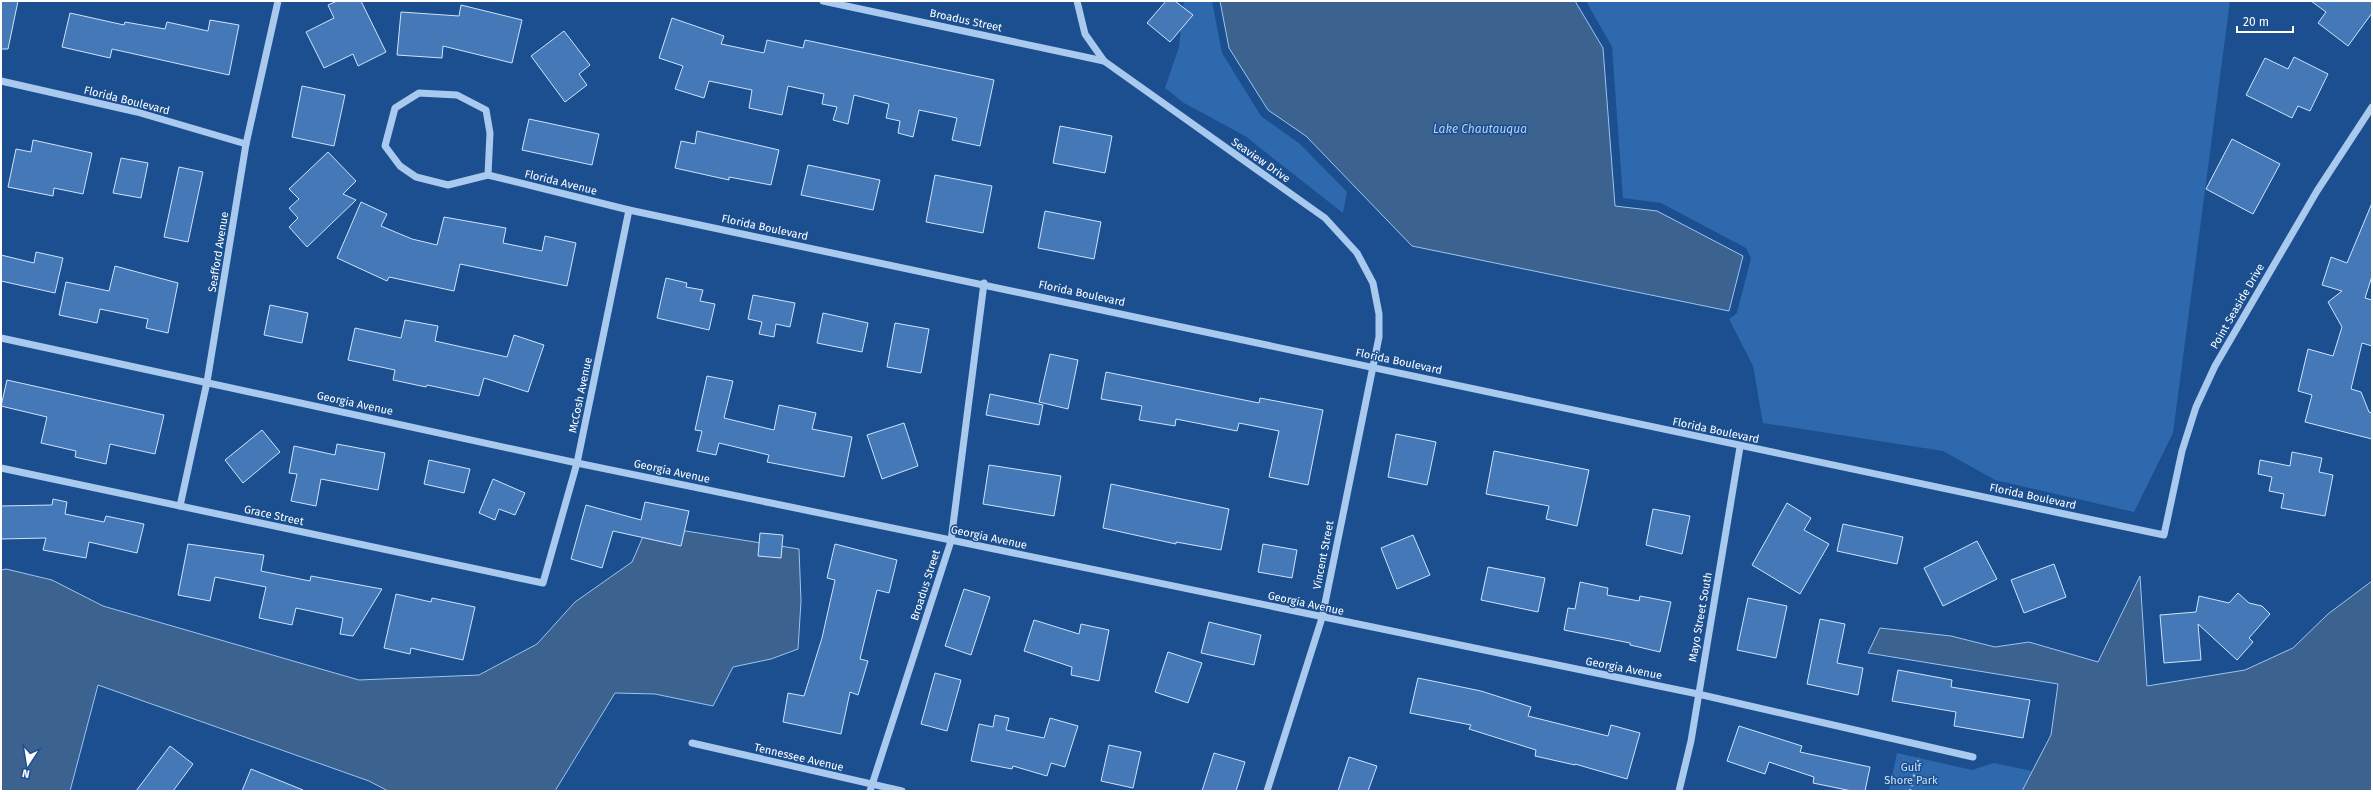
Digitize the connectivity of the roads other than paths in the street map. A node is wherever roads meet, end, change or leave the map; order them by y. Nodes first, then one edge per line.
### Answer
1 (278, 1) edge
2 (823, 1) edge
3 (1077, 1) edge
4 (1104, 61) junction
5 (1, 81) edge
6 (2372, 107) edge
7 (246, 144) junction
8 (488, 175) junction
9 (629, 210) junction
10 (984, 284) junction
11 (1, 338) edge
12 (1371, 366) junction
13 (208, 382) junction
14 (1740, 446) junction
15 (577, 462) junction
16 (1, 468) edge
17 (180, 506) junction
18 (2164, 535) joint
19 (952, 540) junction
20 (543, 583) joint
21 (1322, 618) junction
22 (1698, 694) junction
23 (692, 744) dead end
24 (1973, 757) dead end
25 (871, 788) edge
26 (902, 791) edge
27 (1267, 791) edge
28 (1678, 791) edge

1 - 7 street, Seafford Avenue
2 - 4 street, Broadus Street
3 - 4 street, Seaview Drive
4 - 12 street, Seaview Drive
5 - 7 street, Florida Boulevard
6 - 18 street, Point Seaside Drive
7 - 13 street, Seafford Avenue
8 - 8 street, Florida Avenue
8 - 9 street, Florida Avenue
9 - 10 street, Florida Boulevard
9 - 15 street, McCosh Avenue
10 - 12 street, Florida Boulevard
10 - 19 street, Broadus Street
11 - 13 street, Georgia Avenue
12 - 14 street, Florida Boulevard
12 - 21 street, Vincent Street
13 - 15 street, Georgia Avenue
13 - 17 street, Seafford Avenue
14 - 18 street, Florida Boulevard
14 - 22 street, Mayo Street South
15 - 19 street, Georgia Avenue
15 - 20 street, McCosh Avenue
16 - 17 street, Grace Street
17 - 20 street, Grace Street
19 - 21 street, Georgia Avenue
19 - 25 street, Broadus Street
21 - 22 street, Georgia Avenue
21 - 27 street, Vincent Street
22 - 24 street, Georgia Avenue
22 - 28 street, Mayo Street South
23 - 25 street, Tennessee Avenue
25 - 26 street, Tennessee Avenue

